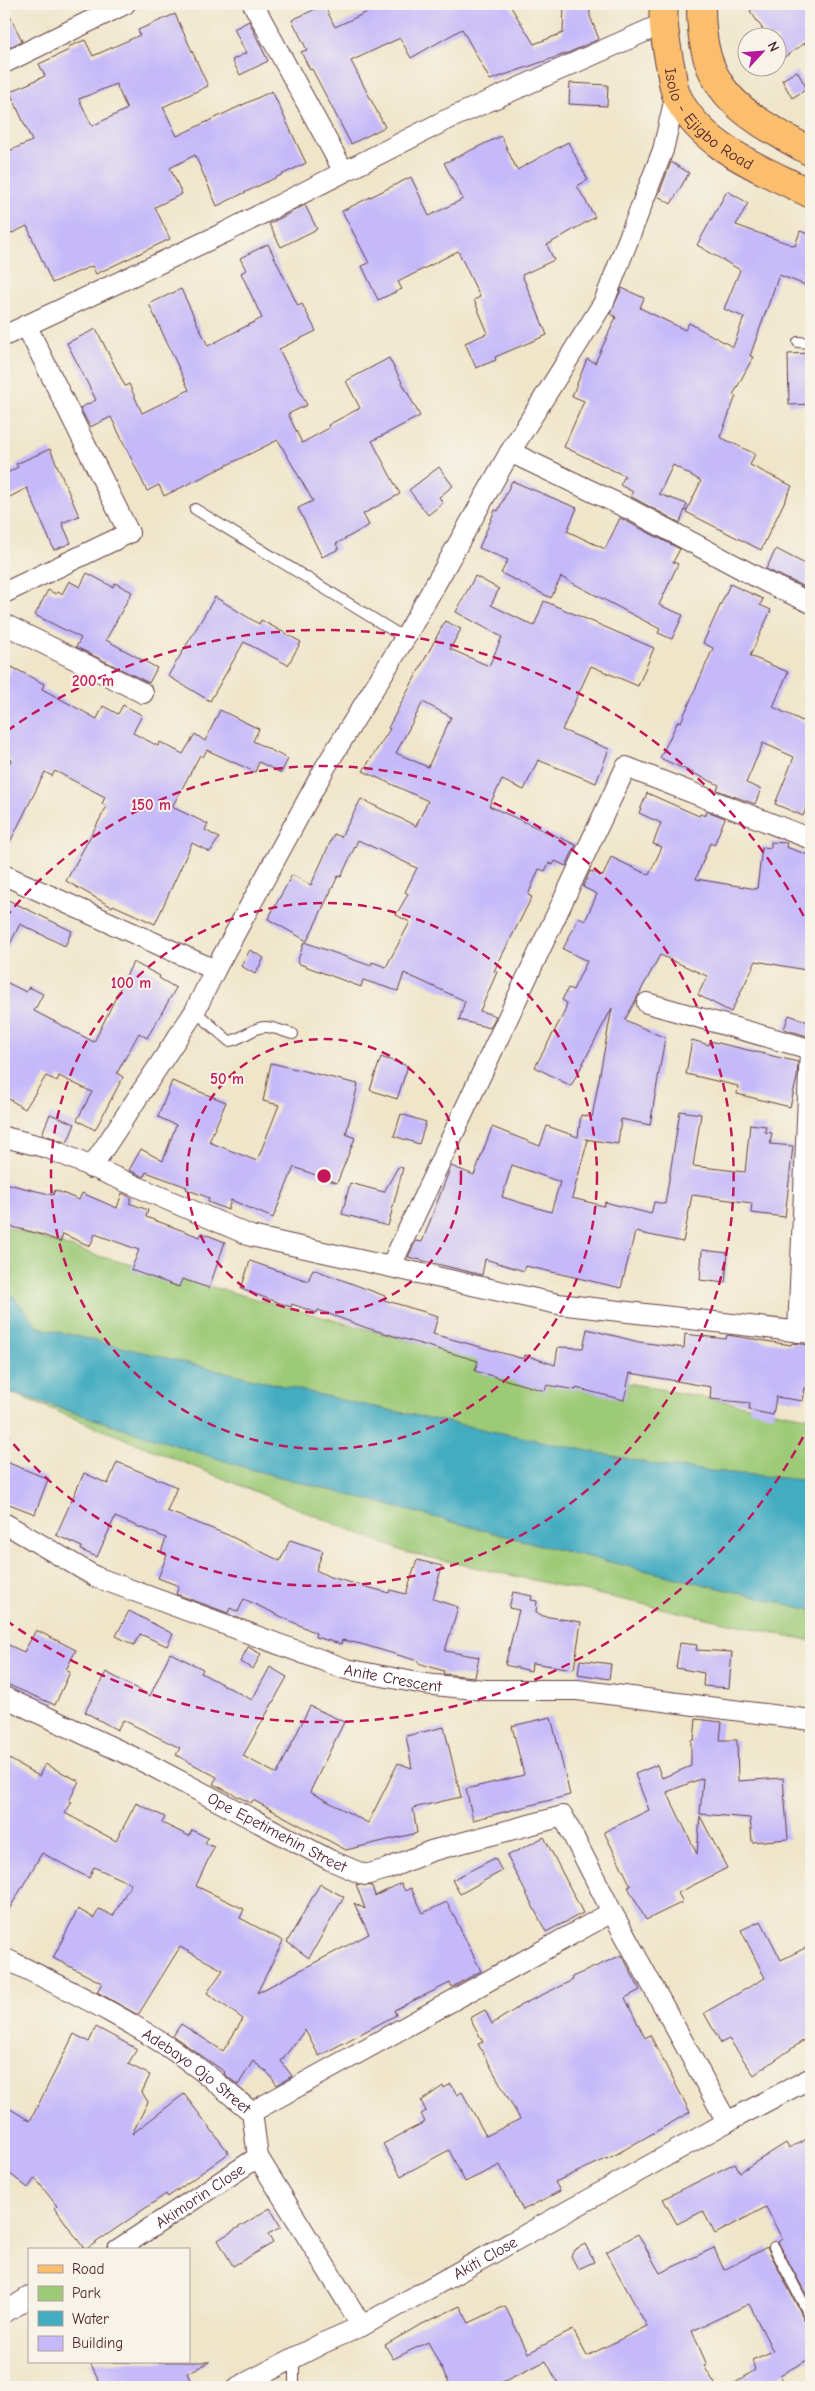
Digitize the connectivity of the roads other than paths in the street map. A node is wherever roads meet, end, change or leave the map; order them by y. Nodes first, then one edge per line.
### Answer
1 (125, 4) edge
2 (254, 4) edge
3 (702, 4) edge
4 (663, 14) edge
5 (4, 63) edge
6 (676, 94) junction
7 (811, 152) edge
8 (344, 172) junction
9 (811, 194) edge
10 (26, 325) junction
11 (4, 336) edge
12 (798, 342) dead end
13 (811, 343) edge
14 (510, 452) junction
15 (195, 510) dead end
16 (4, 593) edge
17 (811, 603) edge
18 (4, 624) edge
19 (405, 638) junction
20 (143, 692) dead end
21 (811, 839) edge
22 (4, 875) edge
23 (215, 970) junction
24 (647, 1003) dead end
25 (195, 1011) junction
26 (293, 1034) dead end
27 (810, 1113) edge
28 (4, 1137) edge
29 (91, 1168) junction
30 (391, 1266) junction
31 (805, 1333) edge
32 (4, 1522) edge
33 (4, 1696) edge
34 (811, 1720) edge
35 (612, 1912) junction
36 (4, 1958) edge
37 (811, 2078) edge
38 (252, 2112) junction
39 (727, 2122) junction
40 (258, 2157) junction
41 (774, 2247) dead end
42 (119, 2248) edge
43 (28, 2298) edge
44 (4, 2313) edge
45 (811, 2318) edge
46 (362, 2326) junction
47 (294, 2358) junction
48 (238, 2387) edge
49 (294, 2387) edge

1 - 5 street
2 - 8 street
3 - 7 main road, Isolo - Ejigbo Road
4 - 6 main road, Isolo - Ejigbo Road
4 - 8 street
6 - 9 main road, Isolo - Ejigbo Road
6 - 14 street
8 - 10 street
10 - 11 street
10 - 16 street
12 - 13 lane
14 - 17 street
14 - 19 street
15 - 19 lane
18 - 20 street
19 - 23 street
21 - 30 street
22 - 23 street
23 - 25 street
24 - 27 street
25 - 26 lane
25 - 29 street
27 - 31 street
28 - 29 street
29 - 30 street
30 - 31 street
32 - 34 street, Anite Crescent
33 - 35 street, Ope Epetimehin Street
35 - 38 street
35 - 39 street
36 - 38 street, Adebayo Ojo Street
37 - 39 street, Akiti Close
38 - 40 street, Adebayo Ojo Street
39 - 46 street, Akiti Close
40 - 42 street, Akimorin Close
40 - 46 street, Adebayo Ojo Street
41 - 45 lane
43 - 44 street
46 - 47 street, Akiti Close
47 - 48 street, Akiti Close
47 - 49 lane

